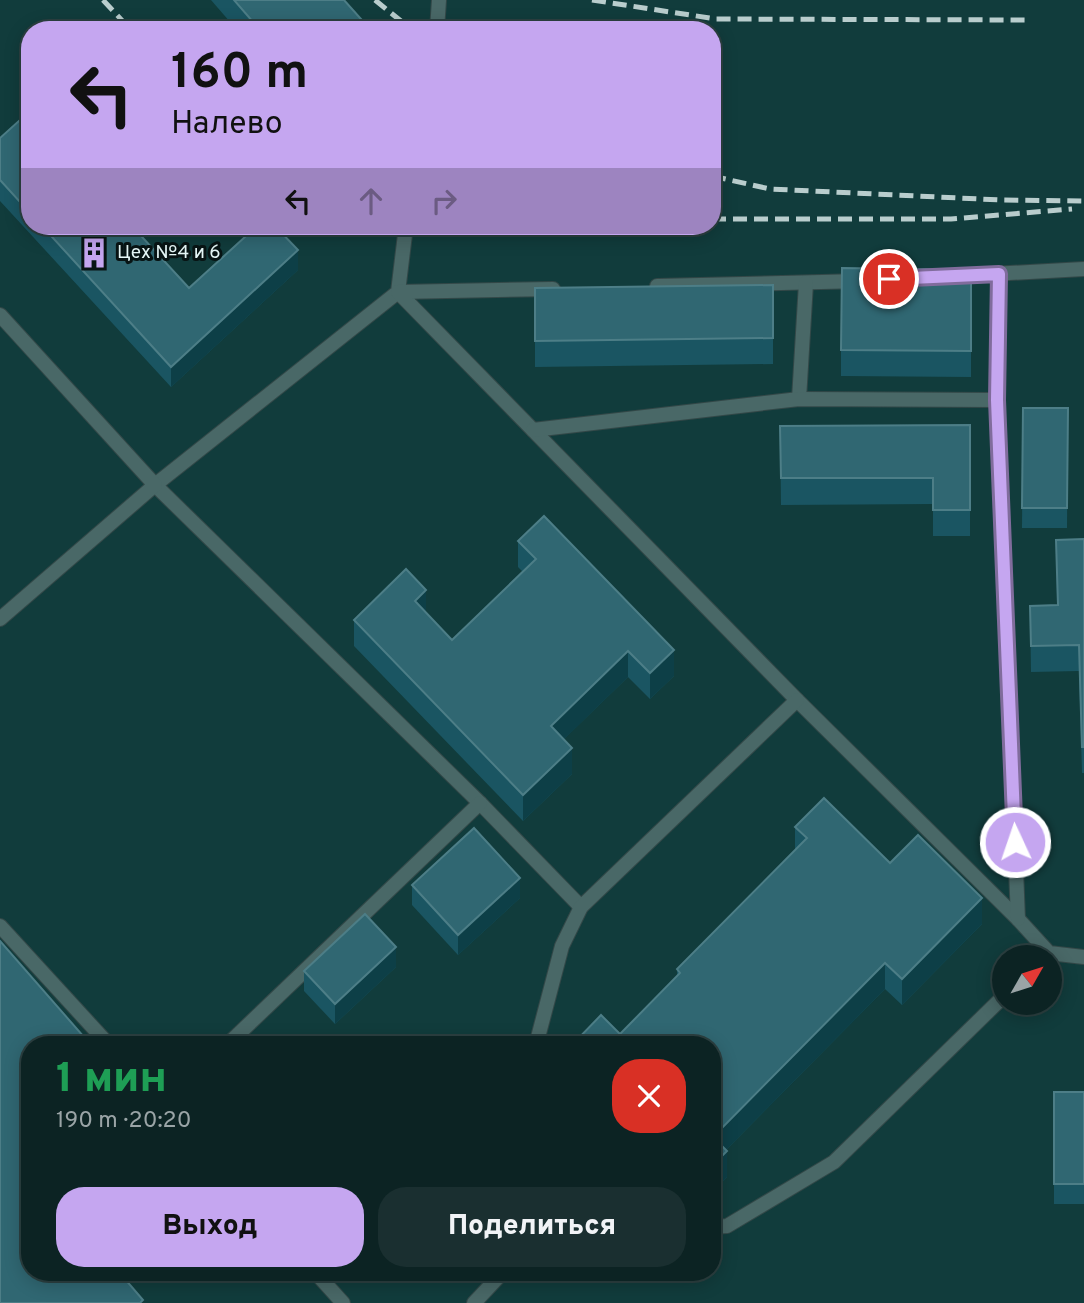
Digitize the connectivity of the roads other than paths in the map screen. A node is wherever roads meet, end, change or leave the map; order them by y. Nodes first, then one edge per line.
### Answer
1 (439, 0) edge
2 (438, 21) edge
3 (405, 235) edge
4 (1084, 269) edge
5 (999, 274) junction
6 (944, 277) edge
7 (875, 280) edge
8 (806, 283) junction
9 (643, 287) edge
10 (561, 289) edge
11 (398, 292) junction
12 (0, 315) edge
13 (799, 399) junction
14 (997, 400) junction
15 (533, 430) junction
16 (155, 485) junction
17 (0, 619) edge
18 (797, 700) junction
19 (480, 803) junction
20 (581, 907) junction
21 (1018, 919) junction
22 (0, 926) edge
23 (1039, 945) edge
24 (1062, 956) edge
25 (1084, 957) edge
26 (992, 1008) edge
27 (101, 1036) edge
28 (236, 1036) edge
29 (538, 1036) edge
30 (721, 1226) edge
31 (323, 1281) edge
32 (495, 1281) edge
33 (343, 1303) edge
34 (474, 1303) edge

1 - 2 lane
3 - 11 lane
4 - 5 lane
5 - 6 lane
5 - 14 lane
7 - 8 lane
8 - 9 lane
8 - 13 lane
10 - 11 lane
11 - 15 lane
11 - 16 lane
12 - 16 lane
13 - 14 lane
13 - 15 lane
14 - 21 lane
15 - 18 lane
16 - 17 lane
16 - 19 lane
18 - 20 lane
18 - 21 lane
19 - 20 lane
19 - 28 lane
20 - 29 lane
21 - 23 lane
22 - 27 lane
24 - 25 lane
26 - 30 lane
31 - 33 lane
32 - 34 lane

